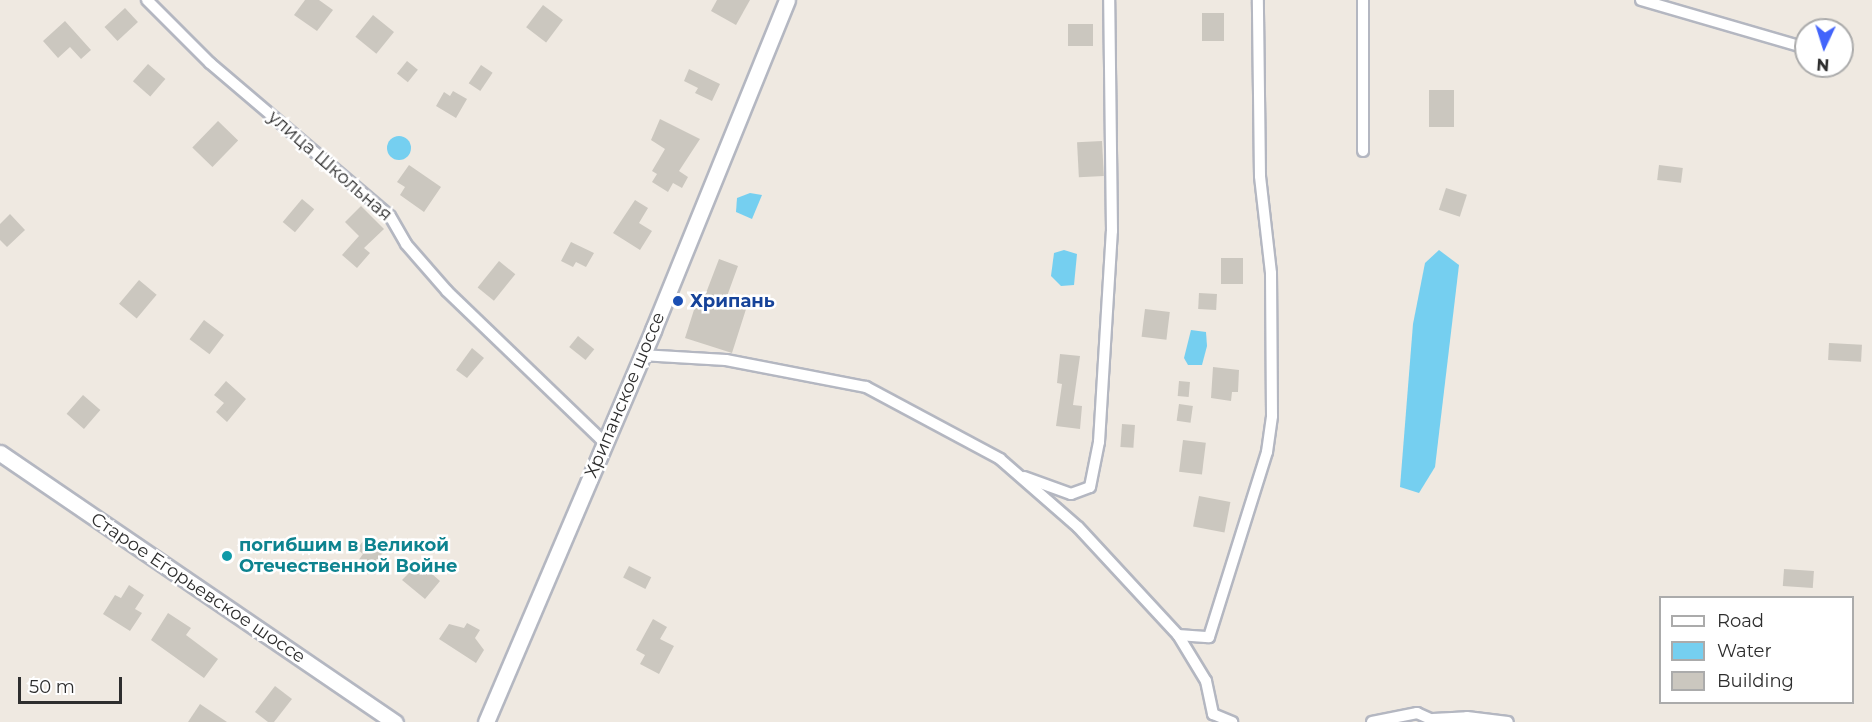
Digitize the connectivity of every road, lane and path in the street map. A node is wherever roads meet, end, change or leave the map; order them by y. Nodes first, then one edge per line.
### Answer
1 (147, 0) edge
2 (787, 0) edge
3 (1109, 0) edge
4 (1258, 0) edge
5 (1363, 0) edge
6 (1641, 0) edge
7 (1794, 45) edge
8 (1363, 151) dead end
9 (641, 355) junction
10 (605, 443) junction
11 (0, 453) edge
12 (1018, 475) junction
13 (1179, 635) junction
14 (1436, 720) edge
15 (395, 722) edge
16 (486, 722) edge
17 (1232, 722) edge
18 (1372, 722) edge
19 (1509, 722) edge

1 - 10 street, улица Школьная
2 - 9 main road, Хрипанское шоссе
3 - 12 street
4 - 13 street
5 - 8 street
6 - 7 street
9 - 10 main road, Хрипанское шоссе
9 - 12 street
10 - 16 main road, Хрипанское шоссе
11 - 15 main road, Старое Егорьевское шоссе
12 - 13 street
13 - 17 street
14 - 18 street
14 - 19 street

